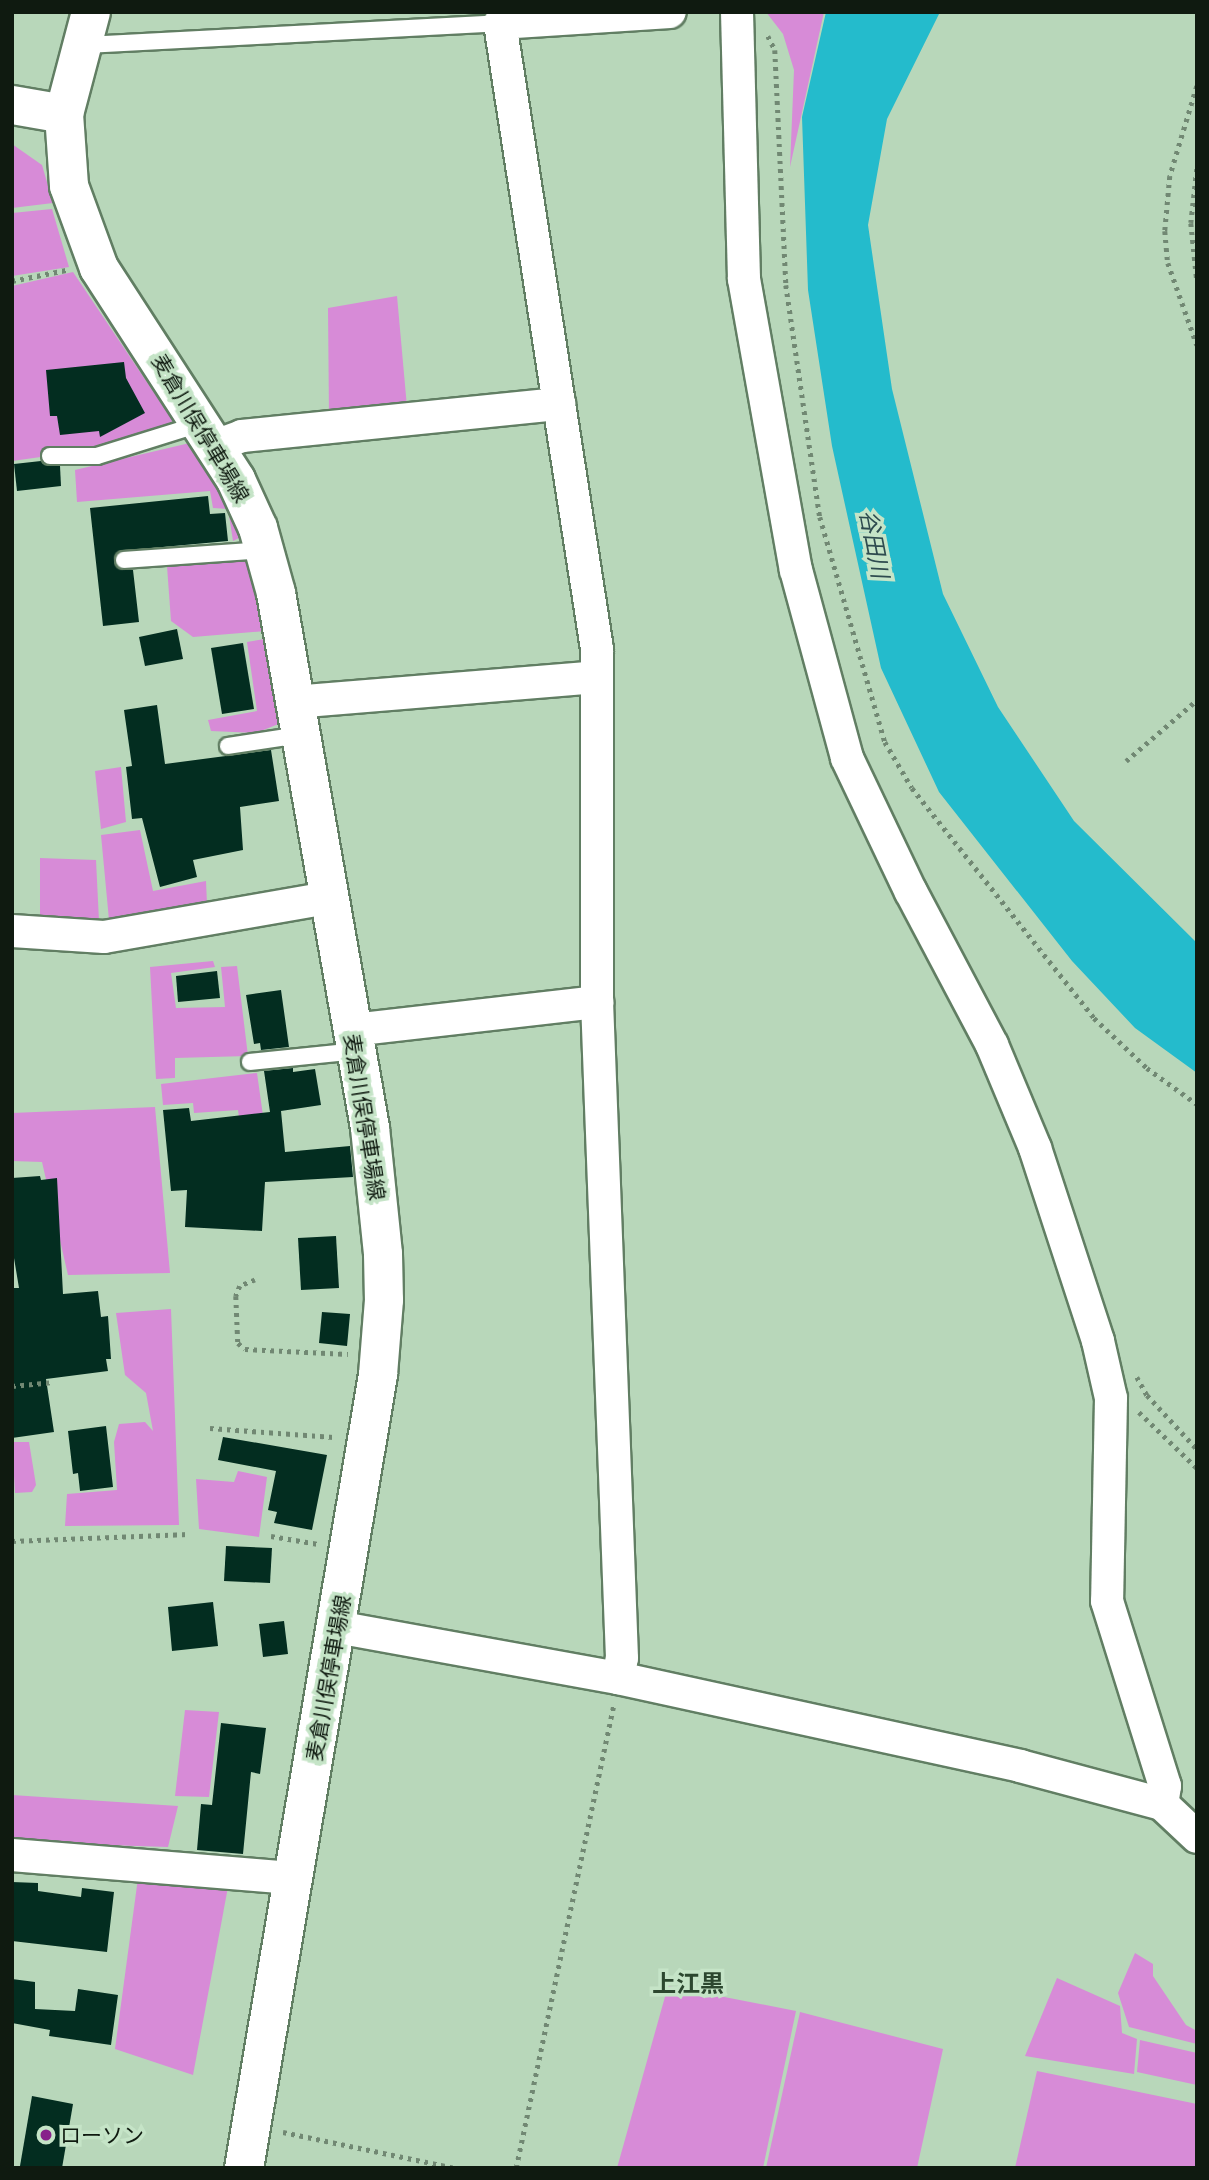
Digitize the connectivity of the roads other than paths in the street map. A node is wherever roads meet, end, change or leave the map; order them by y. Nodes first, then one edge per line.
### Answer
1 (670, 12) edge
2 (750, 19) edge
3 (500, 23) junction
4 (87, 29) edge
5 (12, 105) edge
6 (64, 114) junction
7 (559, 404) junction
8 (207, 435) junction
9 (50, 456) dead end
10 (264, 550) junction
11 (124, 560) dead end
12 (596, 677) junction
13 (297, 719) junction
14 (228, 746) dead end
15 (328, 898) junction
16 (12, 931) edge
17 (597, 1002) junction
18 (354, 1040) junction
19 (250, 1062) dead end
20 (337, 1627) junction
21 (618, 1678) junction
22 (1162, 1804) junction
23 (1197, 1837) edge
24 (12, 1855) edge
25 (295, 1878) junction
26 (244, 2168) edge

1 - 3 street
2 - 22 street
3 - 4 lane
3 - 7 street
4 - 6 main road
5 - 6 main road
6 - 8 main road, 麦倉川俣停車場線
7 - 8 street
7 - 12 street
8 - 9 lane
8 - 10 main road, 麦倉川俣停車場線
10 - 11 lane
10 - 13 main road, 麦倉川俣停車場線
12 - 13 street
12 - 17 street
13 - 14 lane
13 - 15 main road, 麦倉川俣停車場線
15 - 16 street
15 - 18 main road, 麦倉川俣停車場線
17 - 18 street
17 - 21 street
18 - 19 lane
18 - 20 main road, 麦倉川俣停車場線
20 - 21 street
20 - 25 main road, 麦倉川俣停車場線
21 - 22 street
22 - 23 street
24 - 25 street
25 - 26 main road, 麦倉川俣停車場線

